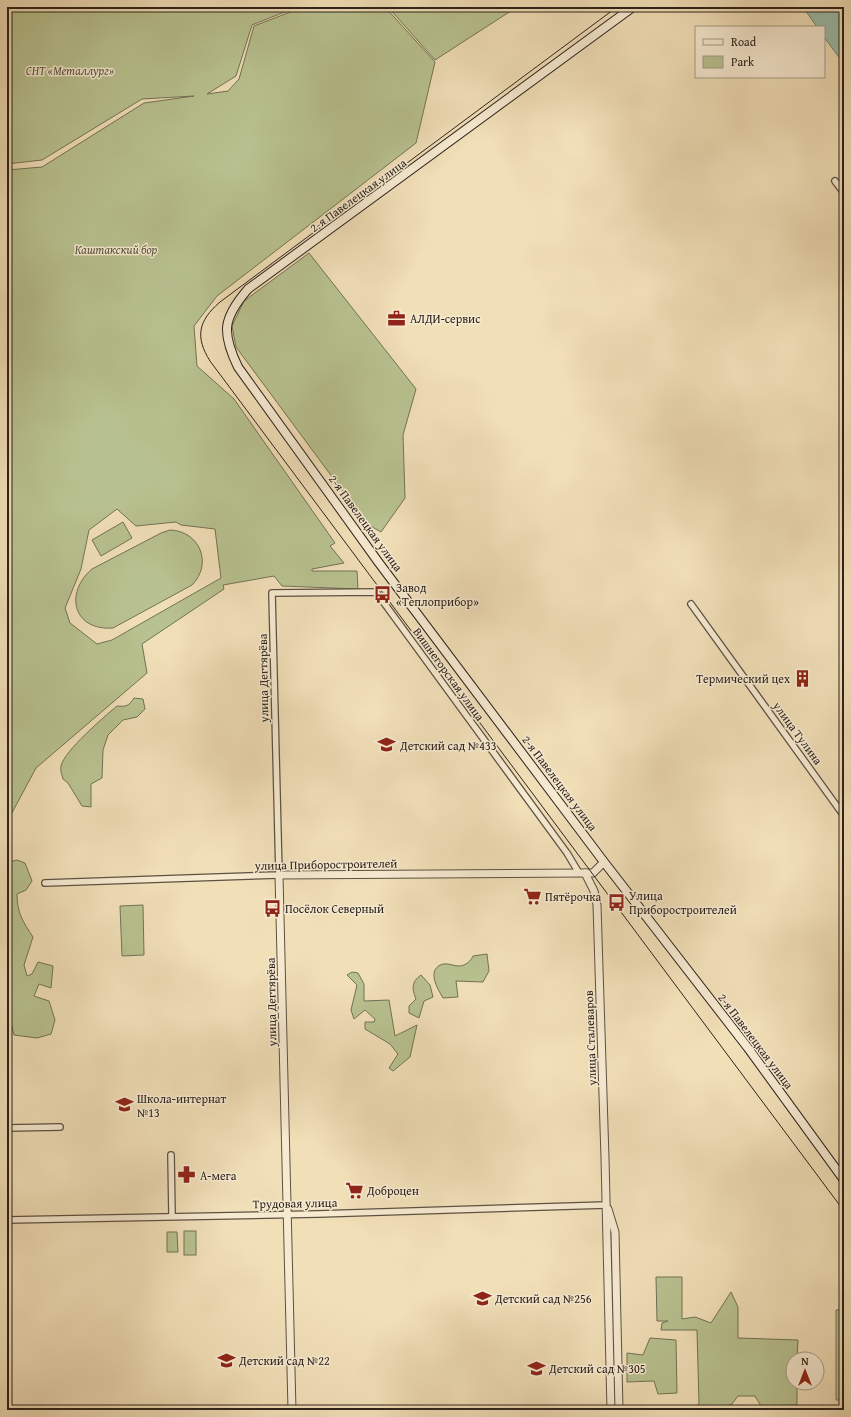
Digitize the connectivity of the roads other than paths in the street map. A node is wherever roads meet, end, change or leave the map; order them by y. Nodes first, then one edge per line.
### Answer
1 (633, 7) edge
2 (835, 181) dead end
3 (844, 193) edge
4 (272, 593) joint
5 (691, 604) dead end
6 (843, 812) edge
7 (604, 862) junction
8 (582, 873) junction
9 (279, 875) junction
10 (45, 883) dead end
11 (60, 1127) dead end
12 (7, 1128) edge
13 (171, 1155) dead end
14 (844, 1180) edge
15 (606, 1205) junction
16 (287, 1215) junction
17 (172, 1216) junction
18 (7, 1220) edge
19 (292, 1410) edge
20 (610, 1410) edge
21 (619, 1410) edge

1 - 7 main road, 2-я Павелецкая улица
2 - 3 street
4 - 8 street, Вишнегорская улица
4 - 9 street, улица Дегтярёва
5 - 6 street, улица Тулина
7 - 8 street, улица Приборостроителей
7 - 14 main road, 2-я Павелецкая улица
8 - 9 street, улица Приборостроителей
8 - 15 street, улица Сталеваров
9 - 10 street, улица Приборостроителей
9 - 16 street, улица Дегтярёва
11 - 12 street
13 - 17 street
15 - 16 street, Трудовая улица
15 - 20 street, улица Сталеваров
15 - 21 street, улица Сталеваров
16 - 17 street, Трудовая улица
16 - 19 street, улица Дегтярёва
17 - 18 street, Трудовая улица

